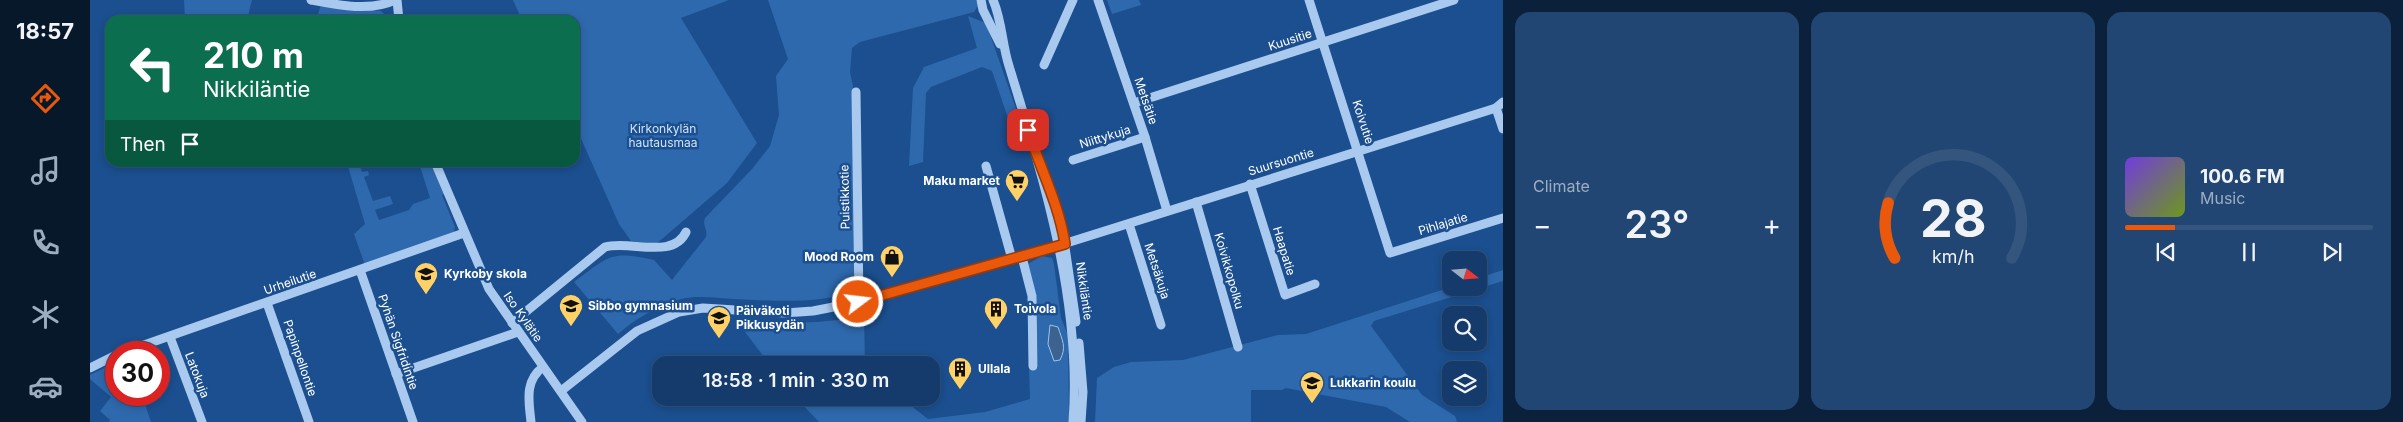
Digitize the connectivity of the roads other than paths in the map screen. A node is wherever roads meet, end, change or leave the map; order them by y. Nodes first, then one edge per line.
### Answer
1 (311, 0) edge
2 (396, 0) edge
3 (981, 0) edge
4 (993, 0) edge
5 (1074, 0) edge
6 (1098, 0) edge
7 (1309, 0) edge
8 (1454, 0) edge
9 (398, 15) edge
10 (1324, 42) junction
11 (1005, 53) junction
12 (1044, 64) dead end
13 (856, 92) dead end
14 (1503, 102) edge
15 (1134, 103) junction
16 (1496, 108) junction
17 (1503, 129) edge
18 (1145, 137) junction
19 (1359, 152) junction
20 (1072, 160) dead end
21 (986, 166) dead end
22 (437, 167) edge
23 (1250, 184) junction
24 (1196, 202) junction
25 (1167, 211) junction
26 (1503, 218) edge
27 (1129, 224) junction
28 (686, 232) dead end
29 (464, 233) junction
30 (1061, 245) junction
31 (1390, 253) joint
32 (1022, 257) junction
33 (1012, 259) junction
34 (360, 270) junction
35 (1315, 284) dead end
36 (858, 302) junction
37 (267, 303) junction
38 (512, 323) junction
39 (1161, 325) dead end
40 (514, 333) junction
41 (170, 337) junction
42 (158, 341) edge
43 (1238, 347) dead end
44 (105, 360) edge
45 (1033, 366) dead end
46 (543, 367) junction
47 (90, 368) edge
48 (396, 374) junction
49 (561, 391) junction
50 (202, 422) edge
51 (308, 422) edge
52 (413, 422) edge
53 (531, 422) edge
54 (582, 422) edge
55 (1073, 422) edge
56 (1081, 422) edge

1 - 2 street
2 - 9 street
3 - 11 street, Nikkiläntie
4 - 11 street, Nikkiläntie
5 - 12 street
6 - 15 street, Metsätie
7 - 10 street, Koivutie
8 - 10 street, Kuusitie
10 - 15 street, Kuusitie
10 - 19 street, Koivutie
11 - 30 street, Nikkiläntie
13 - 36 street, Puistikkotie
14 - 16 street, Suursuontie
15 - 18 street, Metsätie
16 - 17 street
16 - 19 street, Suursuontie
18 - 20 street, Niittykuja
18 - 25 street, Metsätie
19 - 23 street, Suursuontie
19 - 31 street, Koivutie
21 - 33 street
22 - 29 street, Iso Kylätie
23 - 24 street, Suursuontie
23 - 35 street, Haapatie
24 - 25 street, Suursuontie
24 - 43 street, Koivikkopolku
25 - 27 street, Suursuontie
26 - 31 street, Pihlajatie
27 - 30 street, Suursuontie
27 - 39 street, Metsäkuja
28 - 38 street
29 - 34 street, Urheilutie
29 - 38 street, Iso Kylätie
30 - 32 street, Suursuontie
30 - 55 street, Nikkiläntie
30 - 56 street, Nikkiläntie
32 - 33 street, Suursuontie
32 - 45 street
33 - 36 street, Suursuontie
34 - 37 street, Urheilutie
34 - 48 street, Pyhän Sigfridintie
36 - 49 street, Suursuontie
37 - 41 street, Urheilutie
37 - 51 street, Papinpellontie
38 - 40 street, Iso Kylätie
40 - 46 street, Iso Kylätie
40 - 48 street
41 - 42 street, Urheilutie
41 - 50 street, Latokuja
44 - 47 street
46 - 49 street, Iso Kylätie
46 - 53 street
48 - 52 street, Pyhän Sigfridintie
49 - 54 street, Iso Kylätie

